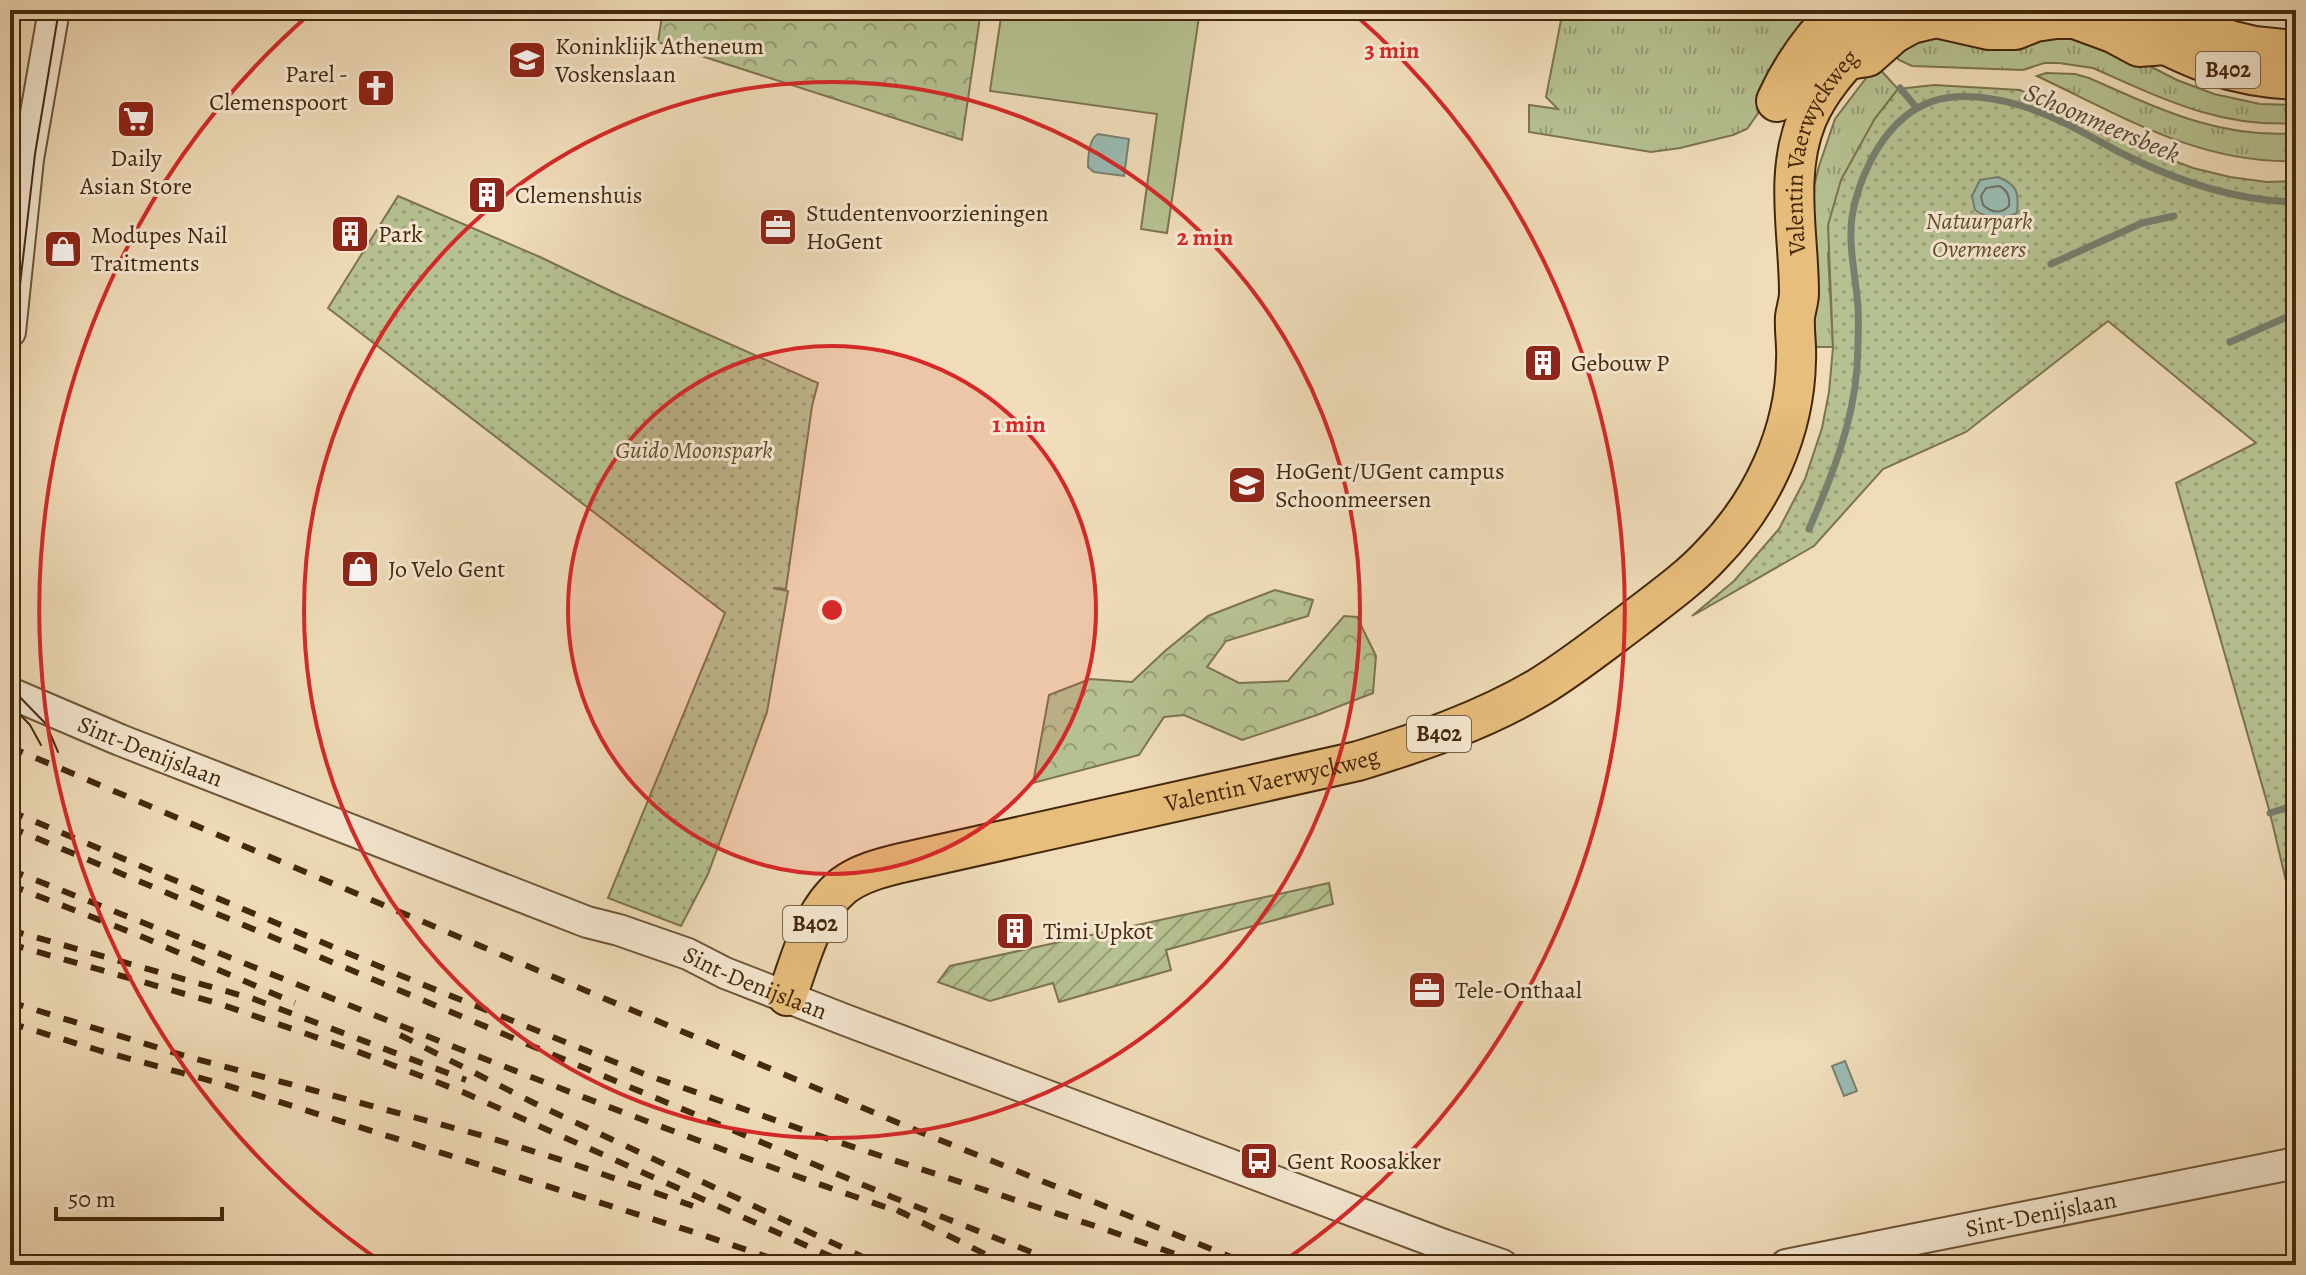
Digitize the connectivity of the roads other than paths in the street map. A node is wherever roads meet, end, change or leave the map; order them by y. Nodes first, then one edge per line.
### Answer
1 (36, 10) edge
2 (54, 10) edge
3 (1842, 10) edge
4 (1859, 10) edge
5 (1902, 10) edge
6 (2105, 10) edge
7 (2200, 10) edge
8 (2165, 27) edge
9 (2296, 37) edge
10 (2296, 51) edge
11 (1848, 59) junction
12 (2296, 79) edge
13 (1777, 101) dead end
14 (10, 136) edge
15 (1795, 318) junction
16 (10, 332) edge
17 (10, 693) edge
18 (787, 996) junction
19 (2296, 1163) edge
20 (1502, 1265) edge
21 (1786, 1265) edge

1 - 14 street
2 - 16 street
3 - 13 highway
4 - 15 main road, Valentin Vaerwyckweg / B402
5 - 11 main road, Valentin Vaerwyckweg / B402
6 - 8 highway, B402
7 - 9 highway
8 - 10 highway, B402
8 - 11 highway
8 - 12 highway, B402
11 - 15 main road, Valentin Vaerwyckweg / B402
15 - 18 main road, Valentin Vaerwyckweg / B402
17 - 18 street, Sint-Denijslaan
18 - 20 street, Sint-Denijslaan
19 - 21 street, Sint-Denijslaan

